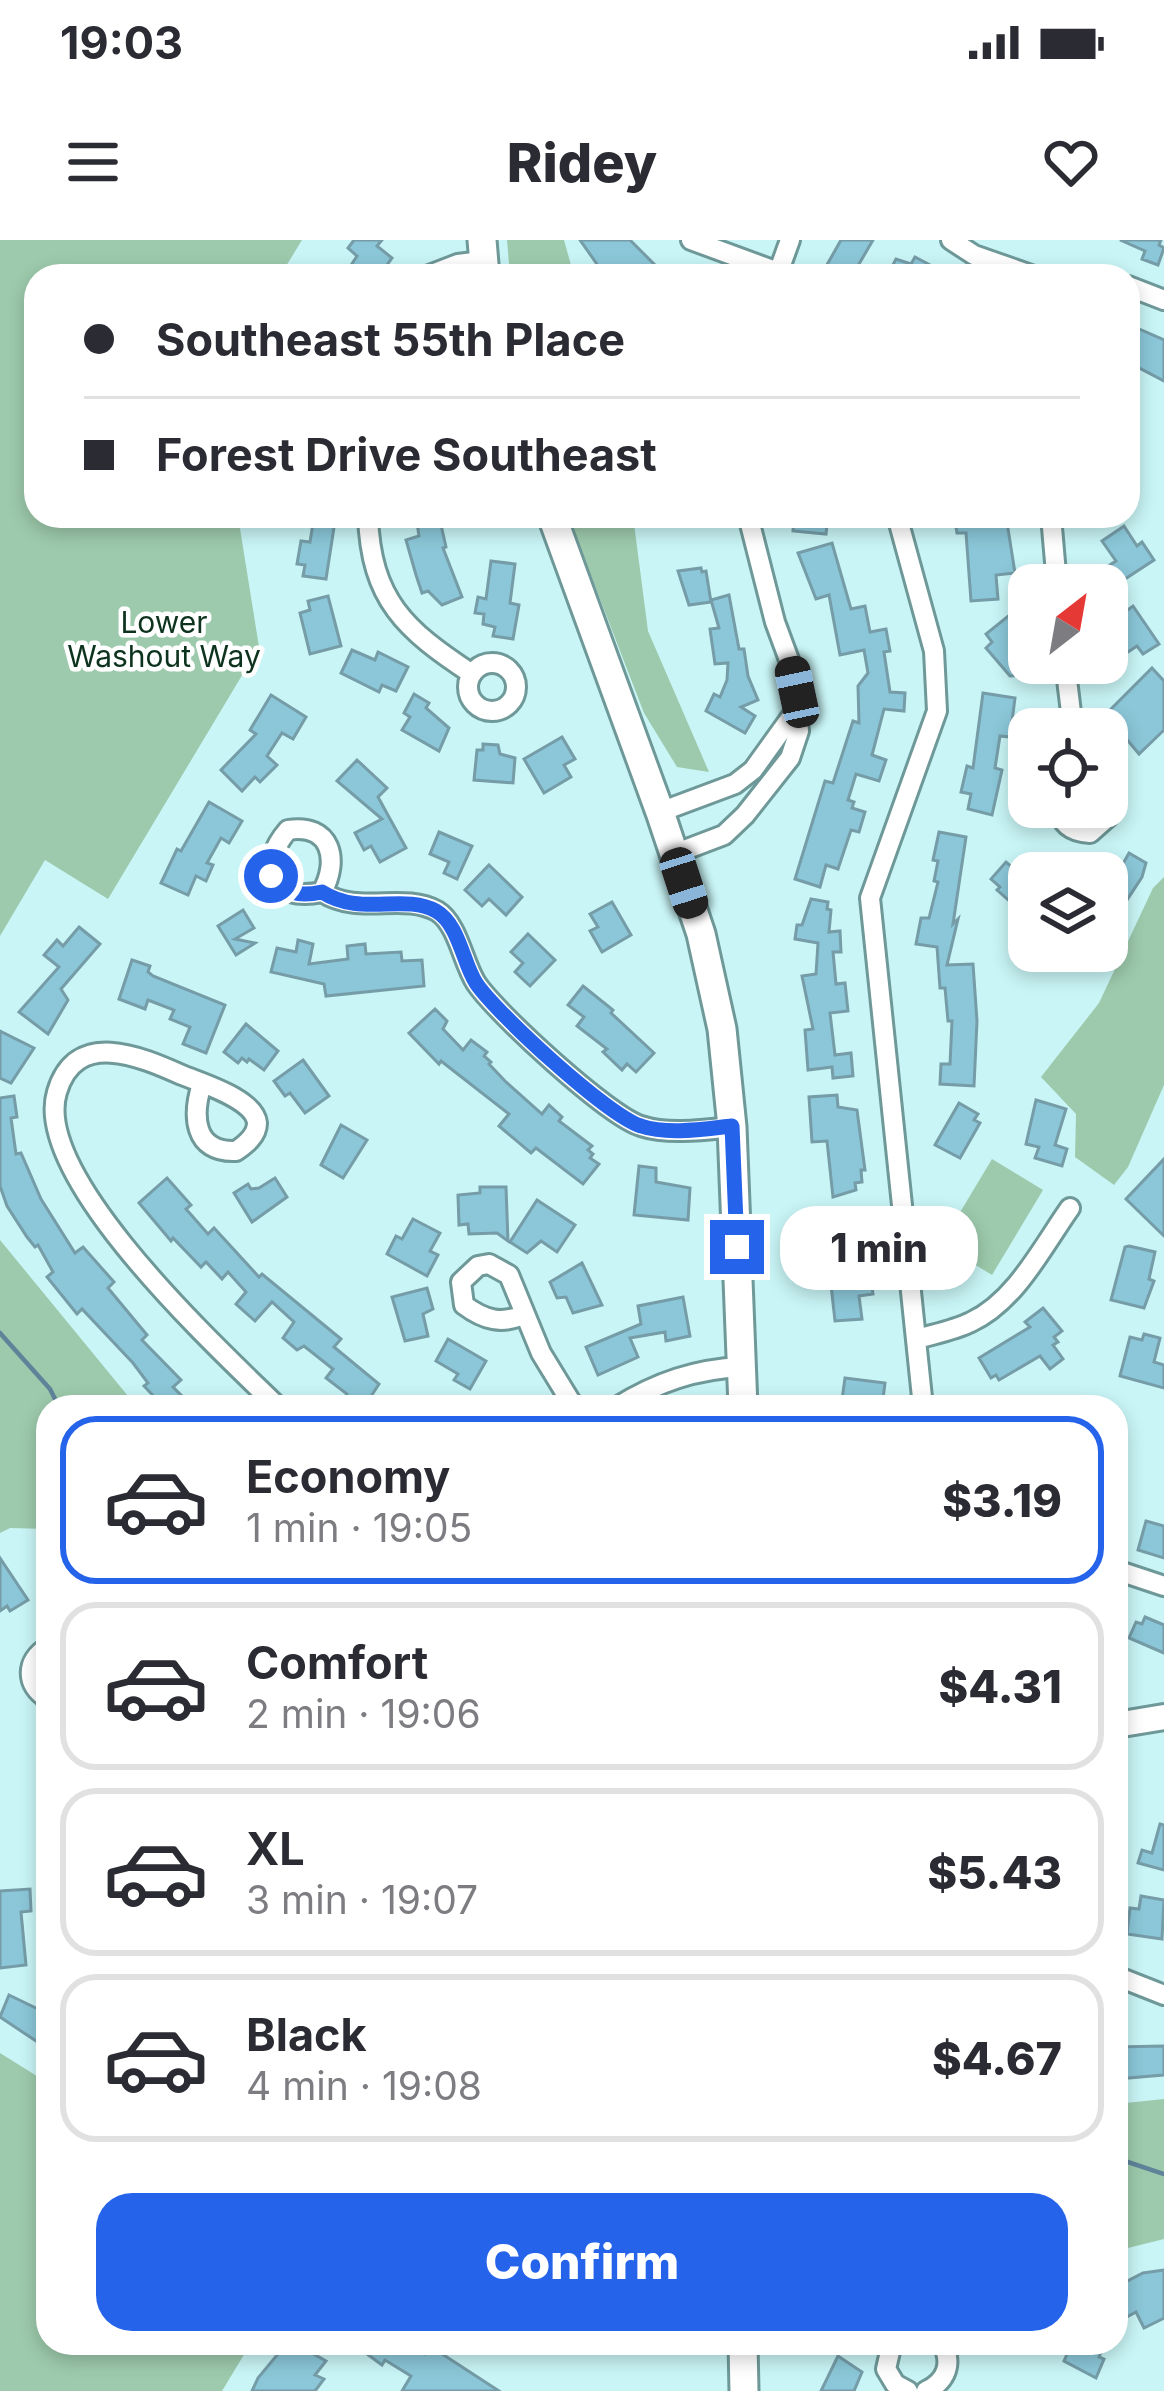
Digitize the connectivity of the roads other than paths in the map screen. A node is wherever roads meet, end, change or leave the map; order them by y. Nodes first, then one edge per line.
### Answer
1 (691, 240) edge
2 (951, 240) edge
3 (752, 264) edge
4 (1000, 264) edge
5 (369, 528) edge
6 (556, 528) edge
7 (751, 528) edge
8 (900, 528) edge
9 (1052, 528) edge
10 (1055, 564) edge
11 (472, 674) dead end
12 (794, 713) junction
13 (661, 812) junction
14 (674, 854) junction
15 (322, 892) dead end
16 (202, 1084) dead end
17 (732, 1126) junction
18 (1070, 1208) dead end
19 (525, 1314) dead end
20 (916, 1339) junction
21 (742, 1367) junction
22 (266, 1395) edge
23 (567, 1395) edge
24 (640, 1395) edge
25 (743, 1395) edge
26 (922, 1395) edge
27 (1128, 1574) edge
28 (1164, 1586) edge
29 (36, 1656) edge
30 (36, 1689) edge
31 (1164, 1717) edge
32 (1128, 1723) edge
33 (1128, 1980) edge
34 (1164, 1995) edge
35 (743, 2355) edge
36 (889, 2355) edge
37 (947, 2355) edge
38 (904, 2390) edge
39 (744, 2391) edge
40 (926, 2391) edge

1 - 3 street
2 - 4 street
5 - 11 street
6 - 13 main road
7 - 12 street
8 - 20 street
9 - 10 street
12 - 13 street
12 - 14 street
13 - 14 main road
14 - 17 main road
15 - 17 street
16 - 22 street
17 - 21 main road
18 - 20 street
19 - 23 street
20 - 26 street
21 - 24 street
21 - 25 main road
27 - 28 street
29 - 30 street
31 - 32 street
33 - 34 street
35 - 39 main road
36 - 38 street
37 - 40 street

